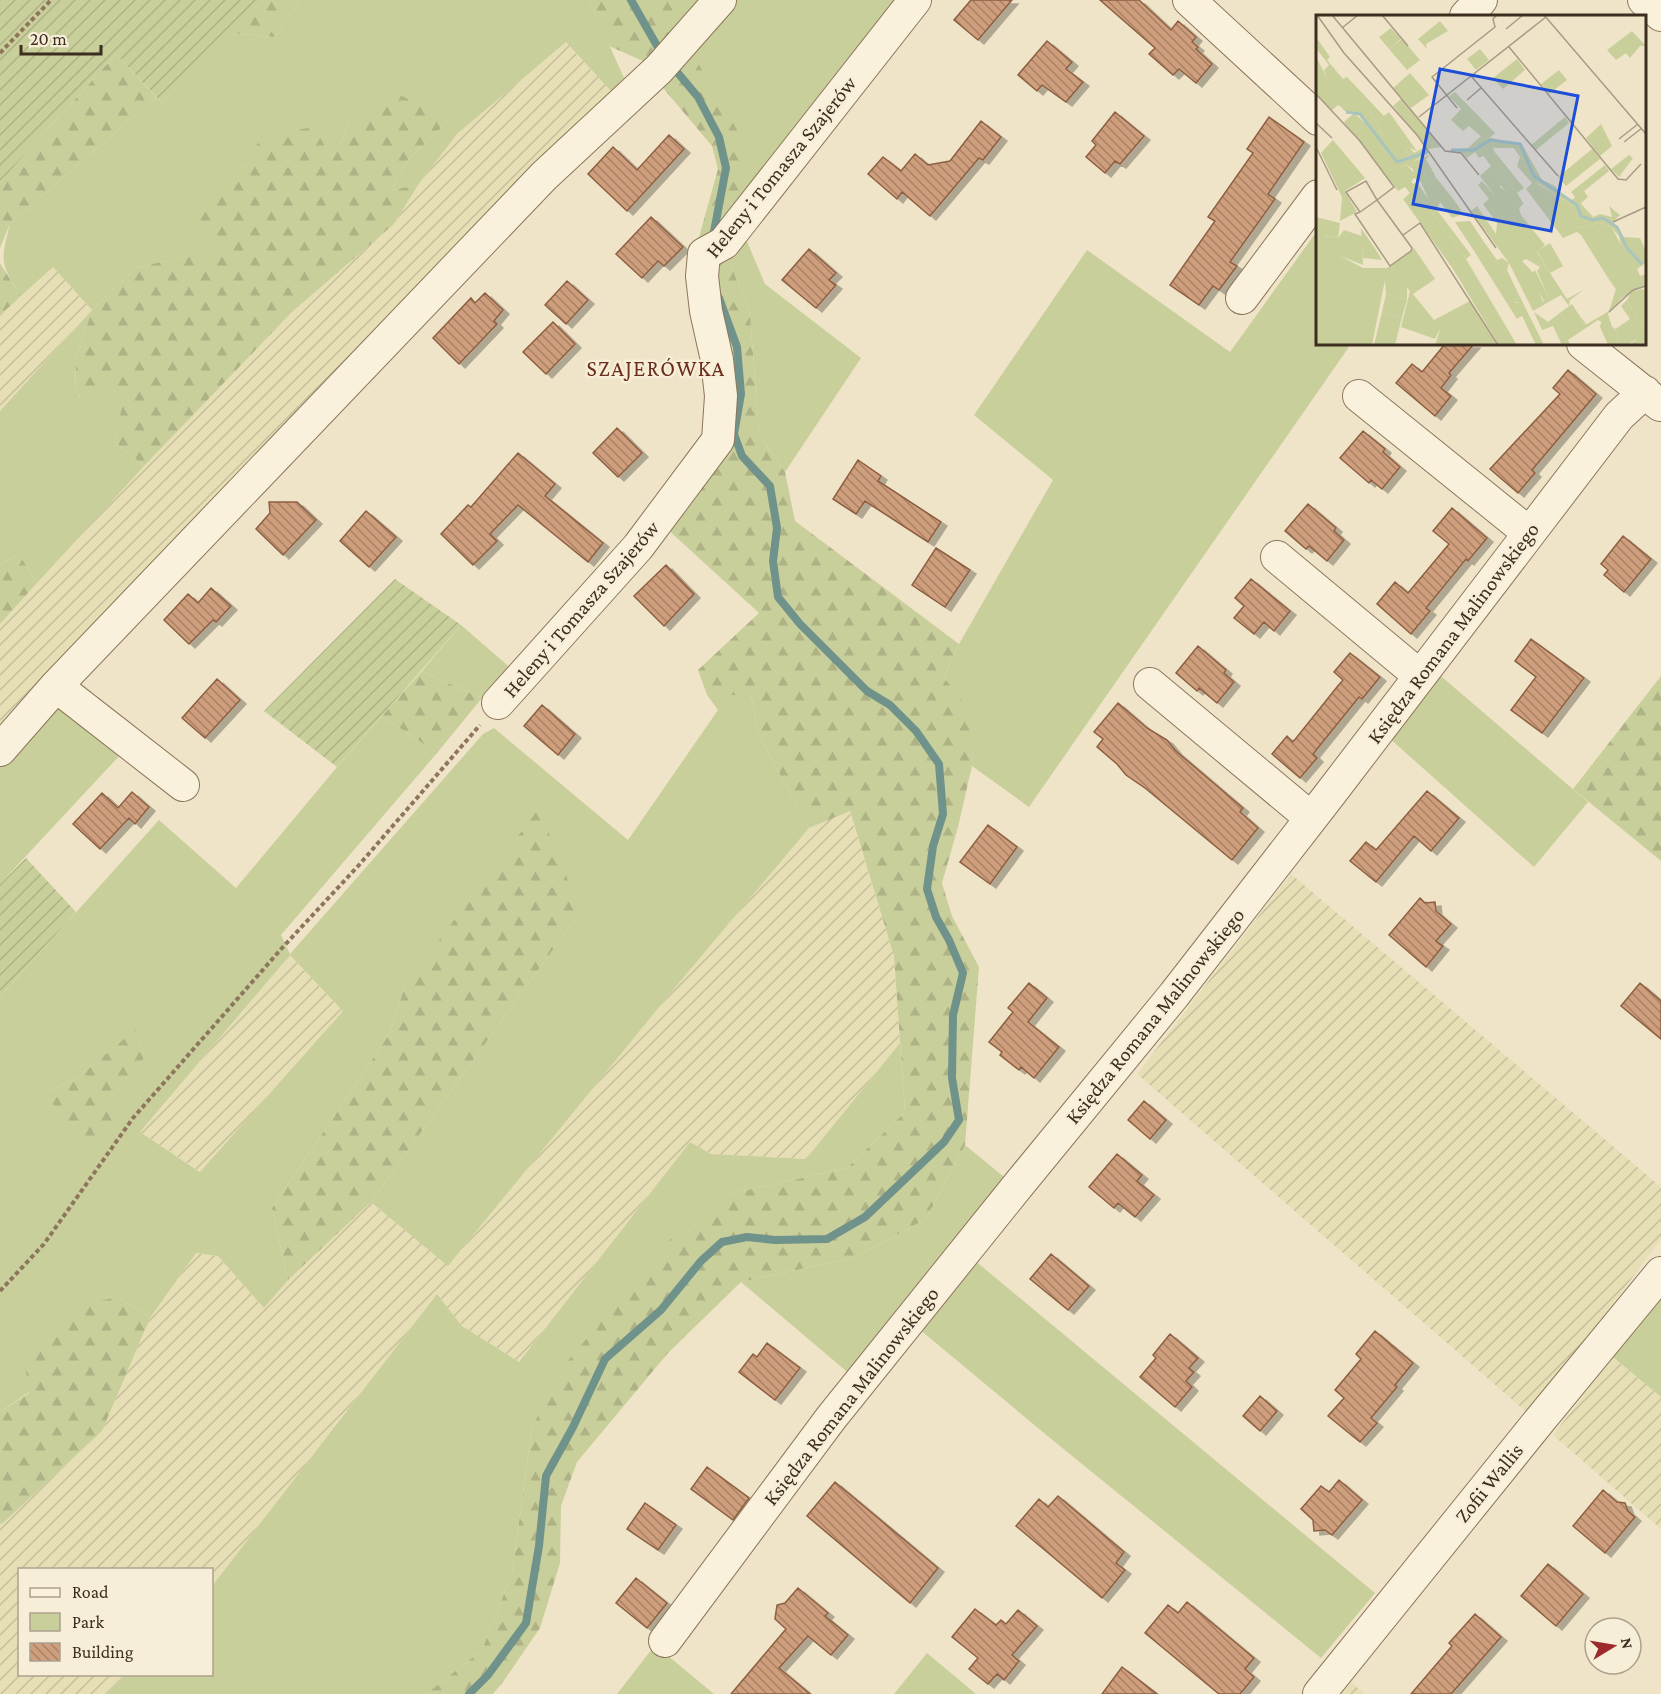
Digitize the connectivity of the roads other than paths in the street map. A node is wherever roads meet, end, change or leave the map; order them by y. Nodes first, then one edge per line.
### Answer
1 (720, 0) edge
2 (915, 0) edge
3 (1189, 0) edge
4 (1480, 0) edge
5 (1644, 0) edge
6 (1467, 15) edge
7 (1661, 15) edge
8 (1316, 118) edge
9 (1316, 197) edge
10 (1242, 298) dead end
11 (1585, 345) edge
12 (1359, 396) dead end
13 (1653, 399) edge
14 (1529, 533) junction
15 (1277, 557) dead end
16 (1420, 676) junction
17 (1150, 684) dead end
18 (56, 686) junction
19 (498, 704) road end
20 (0, 750) edge
21 (183, 785) dead end
22 (1311, 818) junction
23 (1661, 1273) edge
24 (665, 1641) dead end
25 (1319, 1694) edge

1 - 18 street
2 - 19 street, Heleny i Tomasza Szajerów
3 - 8 street
4 - 6 street
5 - 7 street
9 - 10 street
11 - 13 street
12 - 14 street
13 - 14 street, Księdza Romana Malinowskiego
14 - 16 street, Księdza Romana Malinowskiego
15 - 16 street
16 - 22 street, Księdza Romana Malinowskiego
17 - 22 street
18 - 20 street
18 - 21 street
22 - 24 street, Księdza Romana Malinowskiego
23 - 25 street, Zofii Wallis

